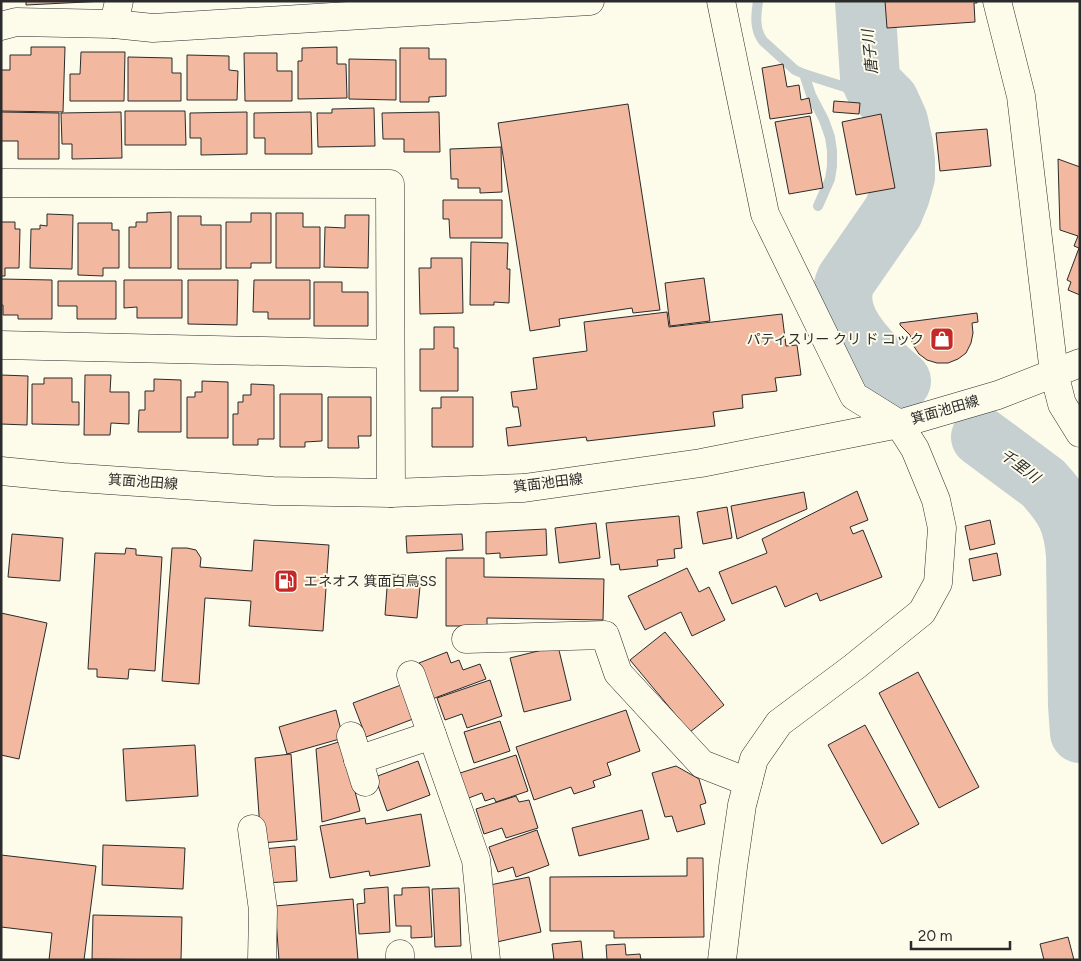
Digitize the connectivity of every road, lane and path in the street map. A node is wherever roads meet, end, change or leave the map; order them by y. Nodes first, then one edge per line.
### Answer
1 (590, 1) edge
2 (721, 1) edge
3 (997, 1) edge
4 (116, 12) edge
5 (1, 26) edge
6 (1, 182) edge
7 (1, 345) edge
8 (390, 354) junction
9 (1080, 363) edge
10 (1054, 374) junction
11 (899, 424) junction
12 (1080, 434) edge
13 (1, 471) edge
14 (391, 492) junction
15 (466, 639) dead end
16 (412, 675) dead end
17 (432, 735) junction
18 (358, 759) dead end
19 (748, 782) junction
20 (252, 829) dead end
21 (262, 960) edge
22 (486, 960) edge
23 (722, 960) edge

1 - 4 street
2 - 11 street
3 - 10 street
4 - 5 street
6 - 8 street
7 - 8 street
8 - 14 street
9 - 10 street, 箕面池田線
10 - 11 street, 箕面池田線
10 - 12 street
11 - 14 street, 箕面池田線
11 - 19 street
13 - 14 street, 箕面池田線
15 - 19 street
16 - 17 street
17 - 18 street
17 - 22 street
19 - 23 street
20 - 21 street

